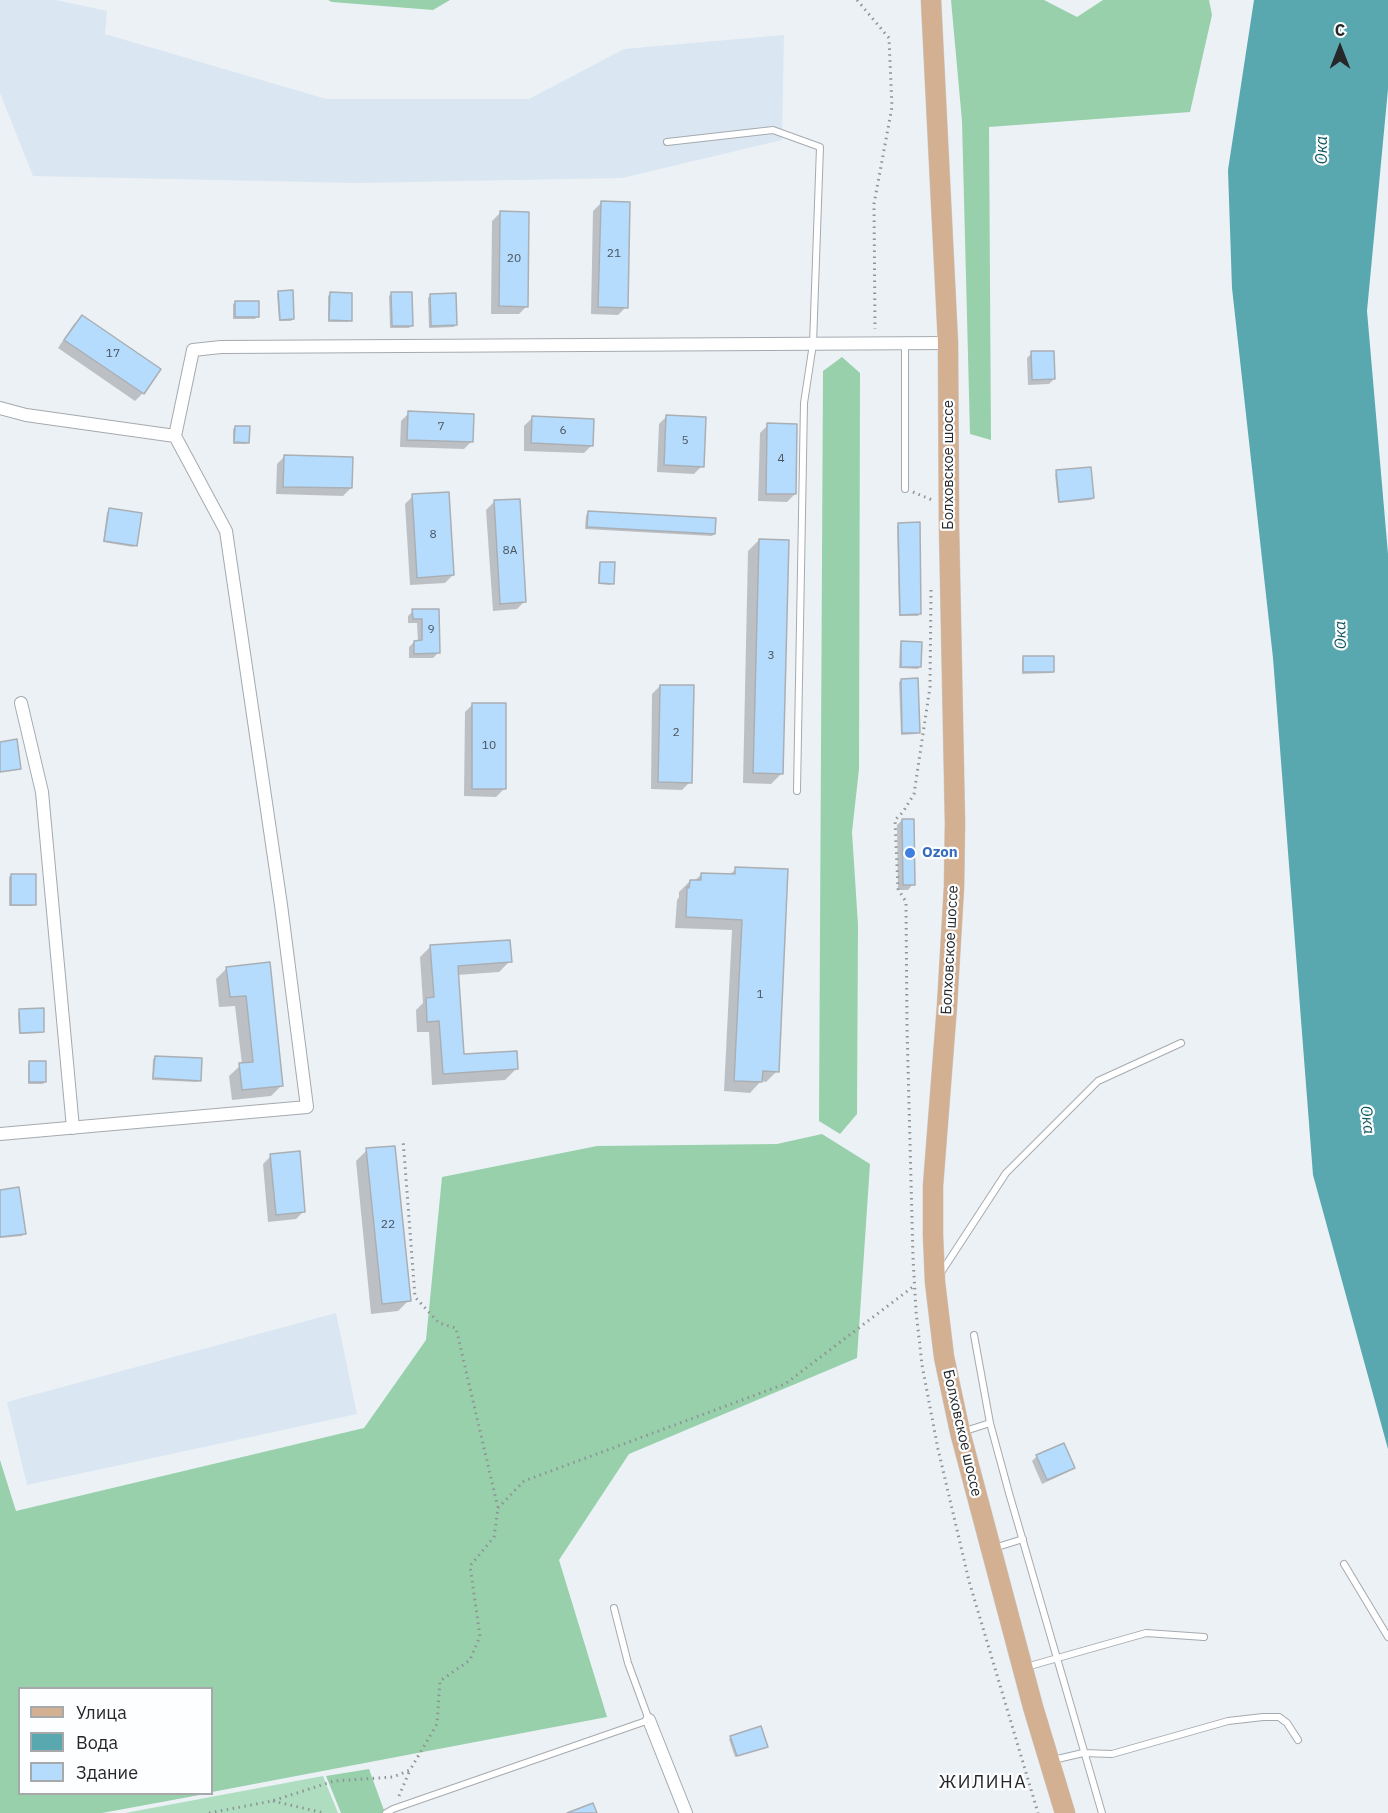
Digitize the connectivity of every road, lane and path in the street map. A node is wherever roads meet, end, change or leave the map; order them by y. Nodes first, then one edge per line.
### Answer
1 (857, 0) edge
2 (931, 0) edge
3 (667, 142) dead end
4 (875, 343) junction
5 (905, 343) junction
6 (948, 343) junction
7 (813, 344) junction
8 (0, 408) edge
9 (175, 436) junction
10 (905, 489) joint
11 (933, 500) dead end
12 (931, 582) dead end
13 (21, 703) dead end
14 (797, 791) dead end
15 (914, 794) dead end
16 (1181, 1043) dead end
17 (73, 1128) junction
18 (0, 1134) edge
19 (403, 1139) dead end
20 (935, 1282) junction
21 (914, 1286) dead end
22 (974, 1335) dead end
23 (990, 1423) junction
24 (960, 1432) junction
25 (498, 1508) junction
26 (1023, 1539) junction
27 (991, 1549) junction
28 (1344, 1564) dead end
29 (614, 1608) dead end
30 (1204, 1637) dead end
31 (1388, 1637) edge
32 (1057, 1659) junction
33 (1023, 1668) junction
34 (649, 1720) junction
35 (1298, 1740) dead end
36 (1083, 1753) junction
37 (1049, 1760) junction
38 (410, 1770) junction
39 (272, 1801) junction
40 (393, 1809) junction
41 (210, 1813) edge
42 (324, 1813) edge
43 (386, 1813) edge
44 (686, 1813) edge
45 (1065, 1813) edge
46 (1102, 1813) edge

1 - 4 path
2 - 6 main road, Болховское шоссе
3 - 7 lane
4 - 5 street
4 - 7 street
5 - 6 street
5 - 10 lane
6 - 20 main road, Болховское шоссе
7 - 9 street
7 - 14 lane
8 - 9 street
9 - 17 street
10 - 11 path
12 - 15 path
13 - 17 street
16 - 20 lane
17 - 18 street
19 - 25 path
20 - 24 main road, Болховское шоссе
21 - 25 path
22 - 23 lane
23 - 24 lane
23 - 26 lane
24 - 27 main road, Болховское шоссе
25 - 38 path
26 - 27 lane
26 - 32 lane
27 - 33 main road, Болховское шоссе
28 - 31 lane
29 - 34 lane
30 - 32 lane
32 - 33 lane
32 - 36 lane
33 - 37 main road, Болховское шоссе
34 - 40 lane
34 - 44 street
35 - 36 lane
36 - 37 lane
36 - 46 lane
37 - 45 main road, Болховское шоссе
38 - 39 path
38 - 40 path
39 - 41 path
39 - 42 path
40 - 43 lane

